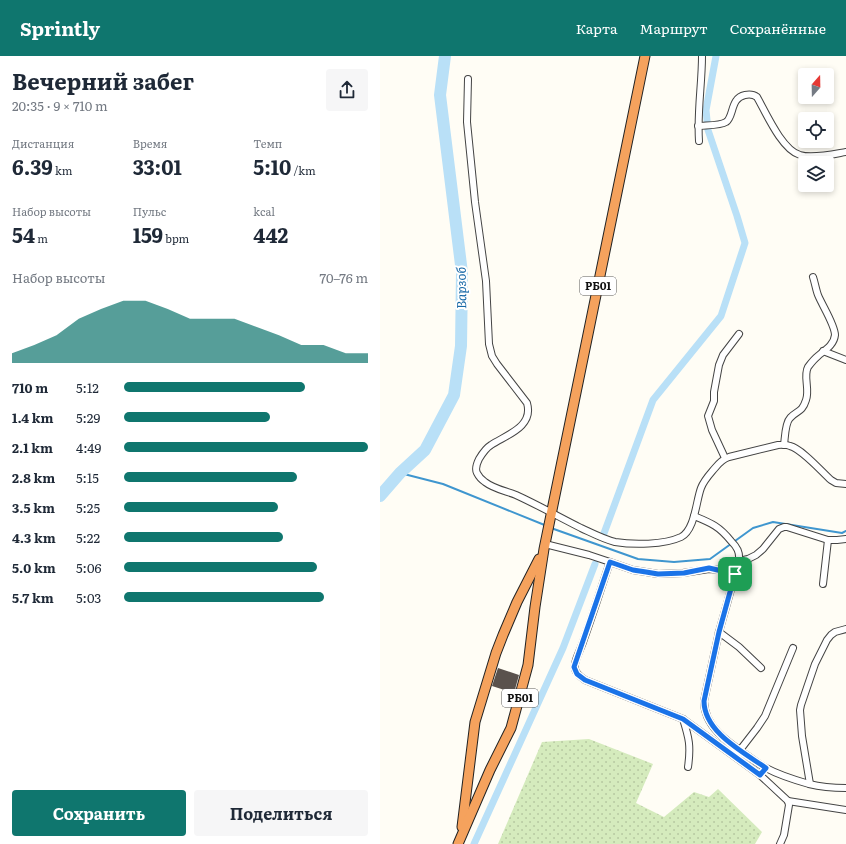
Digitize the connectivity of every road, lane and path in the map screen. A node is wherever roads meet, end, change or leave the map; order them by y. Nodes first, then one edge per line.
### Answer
1 (645, 56) edge
2 (702, 56) edge
3 (468, 79) dead end
4 (700, 125) junction
5 (699, 141) dead end
6 (846, 152) edge
7 (813, 277) dead end
8 (739, 334) dead end
9 (823, 352) junction
10 (846, 360) edge
11 (784, 444) junction
12 (725, 458) junction
13 (846, 484) edge
14 (551, 515) junction
15 (694, 516) junction
16 (846, 539) edge
17 (828, 540) junction
18 (545, 544) junction
19 (738, 561) junction
20 (610, 562) junction
21 (735, 574) junction
22 (823, 584) dead end
23 (846, 629) edge
24 (719, 632) junction
25 (793, 648) dead end
26 (762, 668) dead end
27 (683, 719) junction
28 (740, 750) junction
29 (688, 767) dead end
30 (766, 768) junction
31 (760, 775) junction
32 (810, 784) junction
33 (846, 788) edge
34 (788, 801) junction
35 (846, 810) edge
36 (459, 841) edge
37 (780, 844) edge

1 - 14 highway, РБ01
2 - 4 street
3 - 14 street
4 - 5 street
4 - 6 street
7 - 9 street
8 - 12 street
9 - 10 street
9 - 11 street
11 - 12 street
11 - 13 street
12 - 15 street
14 - 15 street
14 - 18 highway, РБ01
15 - 19 street
16 - 17 street
17 - 19 street
17 - 22 street
18 - 20 street
18 - 36 highway, РБ01
18 - 36 highway, РБ01
19 - 21 street
20 - 21 street
20 - 27 street
21 - 24 street
23 - 32 street
24 - 26 street
24 - 28 street
25 - 28 street
27 - 29 street
27 - 31 street
28 - 30 street
30 - 31 street
30 - 32 street
31 - 34 street
32 - 33 street
34 - 35 street
34 - 37 street

